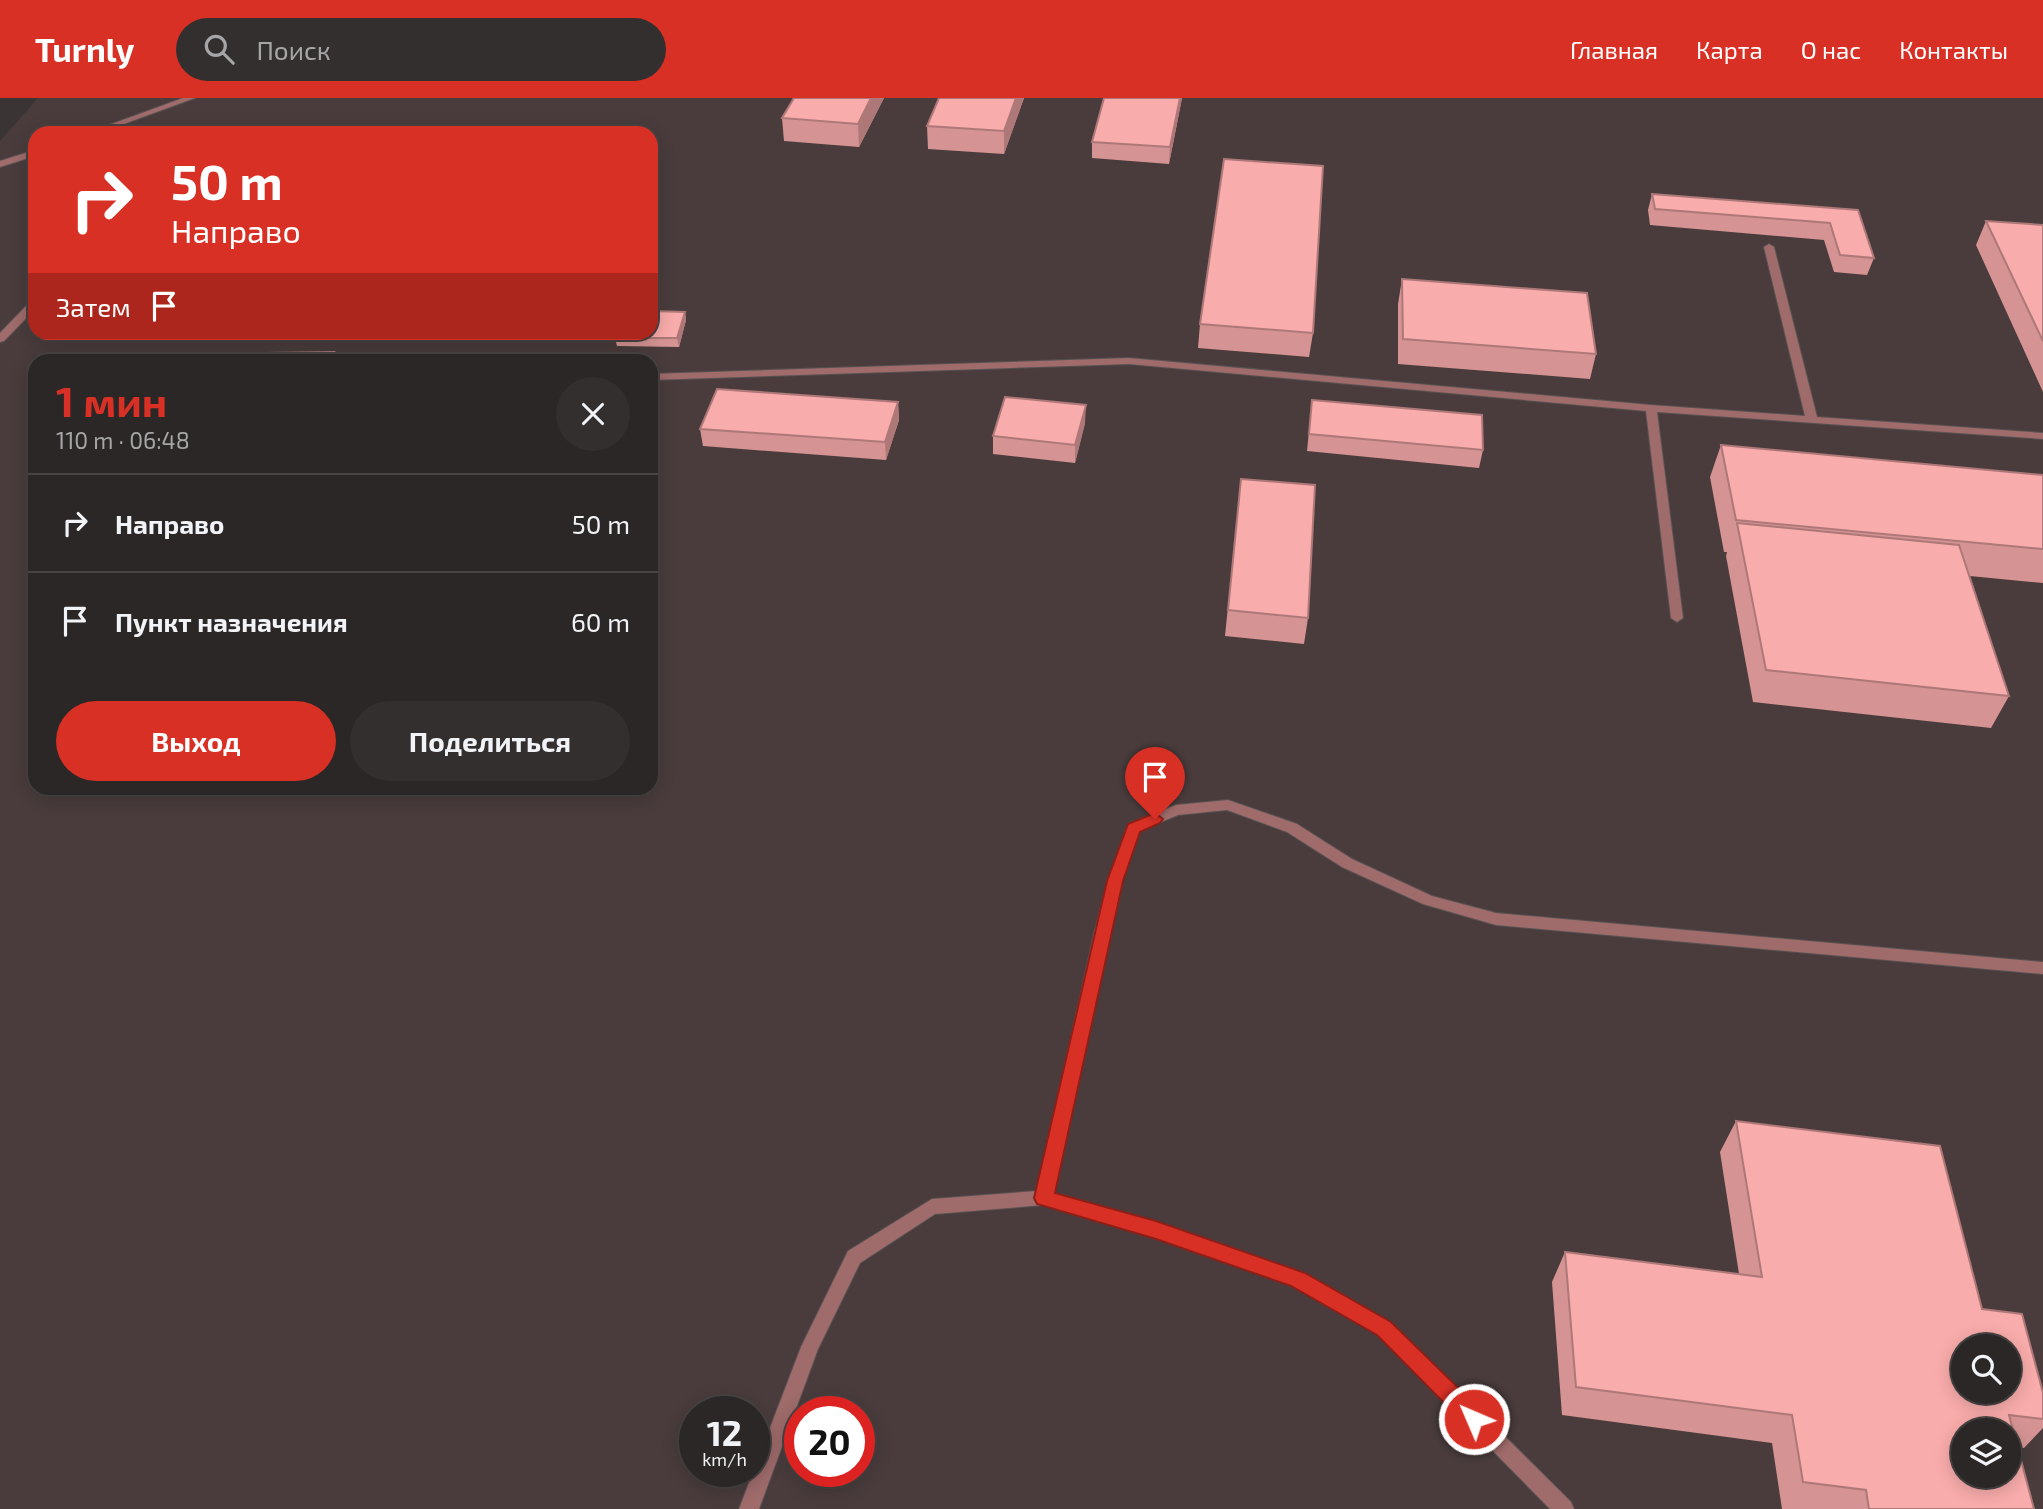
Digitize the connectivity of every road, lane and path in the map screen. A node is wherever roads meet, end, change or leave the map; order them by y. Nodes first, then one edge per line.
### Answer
1 (191, 98) edge
2 (111, 126) edge
3 (28, 155) edge
4 (0, 164) edge
5 (1769, 247) dead end
6 (28, 310) edge
7 (0, 339) edge
8 (658, 377) edge
9 (1651, 408) junction
10 (1812, 420) junction
11 (2043, 436) edge
12 (1678, 618) dead end
13 (2043, 968) edge
14 (1044, 1198) junction
15 (749, 1509) edge
16 (1564, 1509) edge

1 - 2 lane
3 - 4 lane
5 - 10 lane
6 - 7 lane
8 - 9 lane
9 - 10 lane
9 - 12 lane
10 - 11 lane
13 - 14 lane
14 - 15 lane
14 - 16 lane

